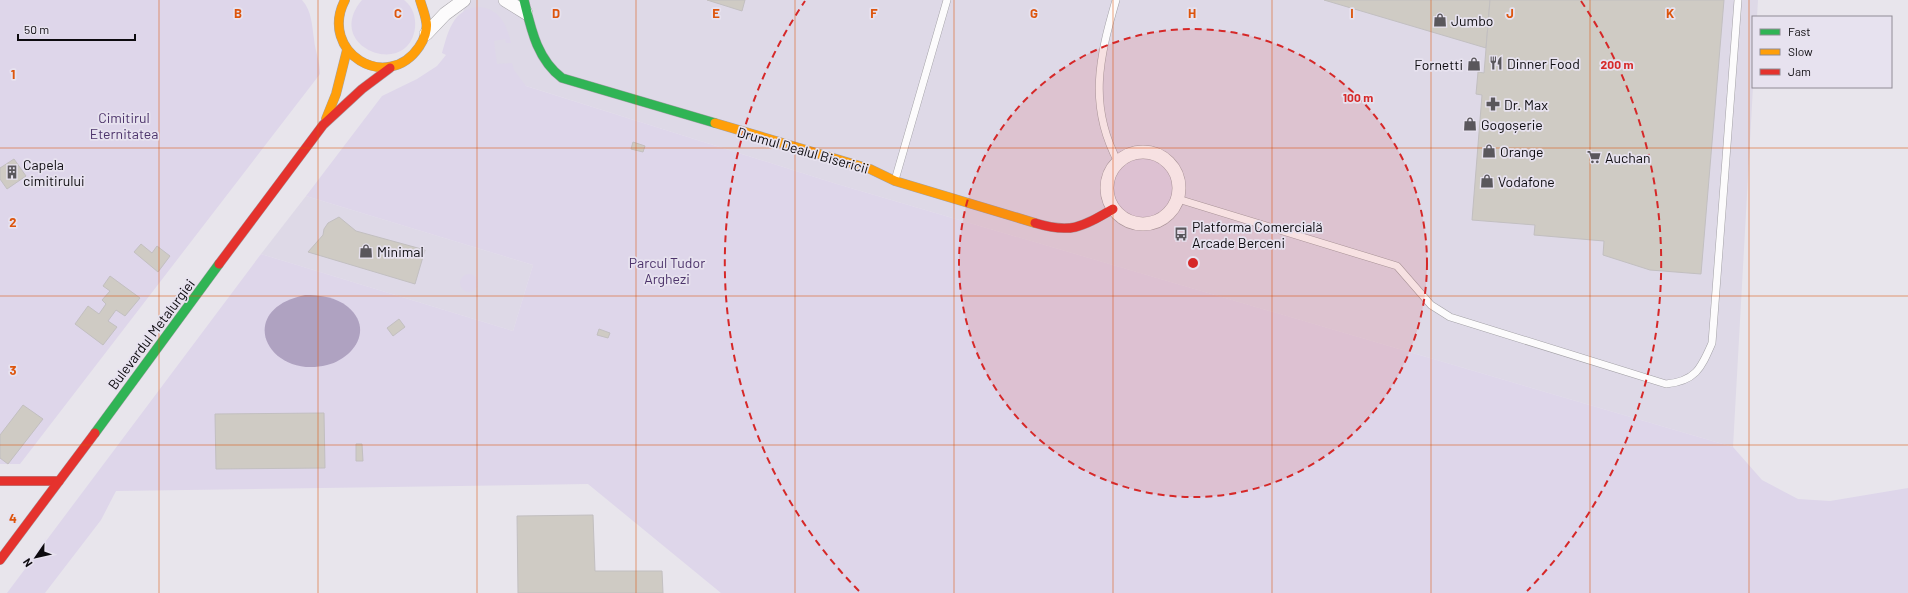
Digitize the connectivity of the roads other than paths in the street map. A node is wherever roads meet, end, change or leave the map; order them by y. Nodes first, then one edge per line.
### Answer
1 (345, 0) edge
2 (420, 0) edge
3 (464, 0) edge
4 (505, 0) edge
5 (524, 0) edge
6 (947, 0) edge
7 (1116, 0) edge
8 (1738, 0) edge
9 (332, 7) dead end
10 (526, 13) junction
11 (338, 23) junction
12 (426, 34) junction
13 (346, 50) junction
14 (390, 68) junction
15 (323, 125) junction
16 (1118, 162) junction
17 (895, 181) junction
18 (1178, 199) junction
19 (1114, 209) junction
20 (0, 481) edge
21 (59, 481) junction
22 (0, 560) edge

1 - 11 main road
2 - 12 main road
3 - 12 street
4 - 10 street
5 - 10 main road, Drumul Dealul Bisericii
6 - 17 lane
7 - 16 lane
8 - 18 lane
9 - 11 main road
10 - 17 main road, Drumul Dealul Bisericii
11 - 13 main road
12 - 14 main road
13 - 14 main road
13 - 15 main road, Bulevardul Metalurgiei
14 - 15 main road, Bulevardul Metalurgiei
15 - 21 main road, Bulevardul Metalurgiei
16 - 18 street
16 - 19 street
17 - 19 main road, Drumul Dealul Bisericii
18 - 19 street
20 - 21 main road
21 - 22 main road, Bulevardul Metalurgiei

